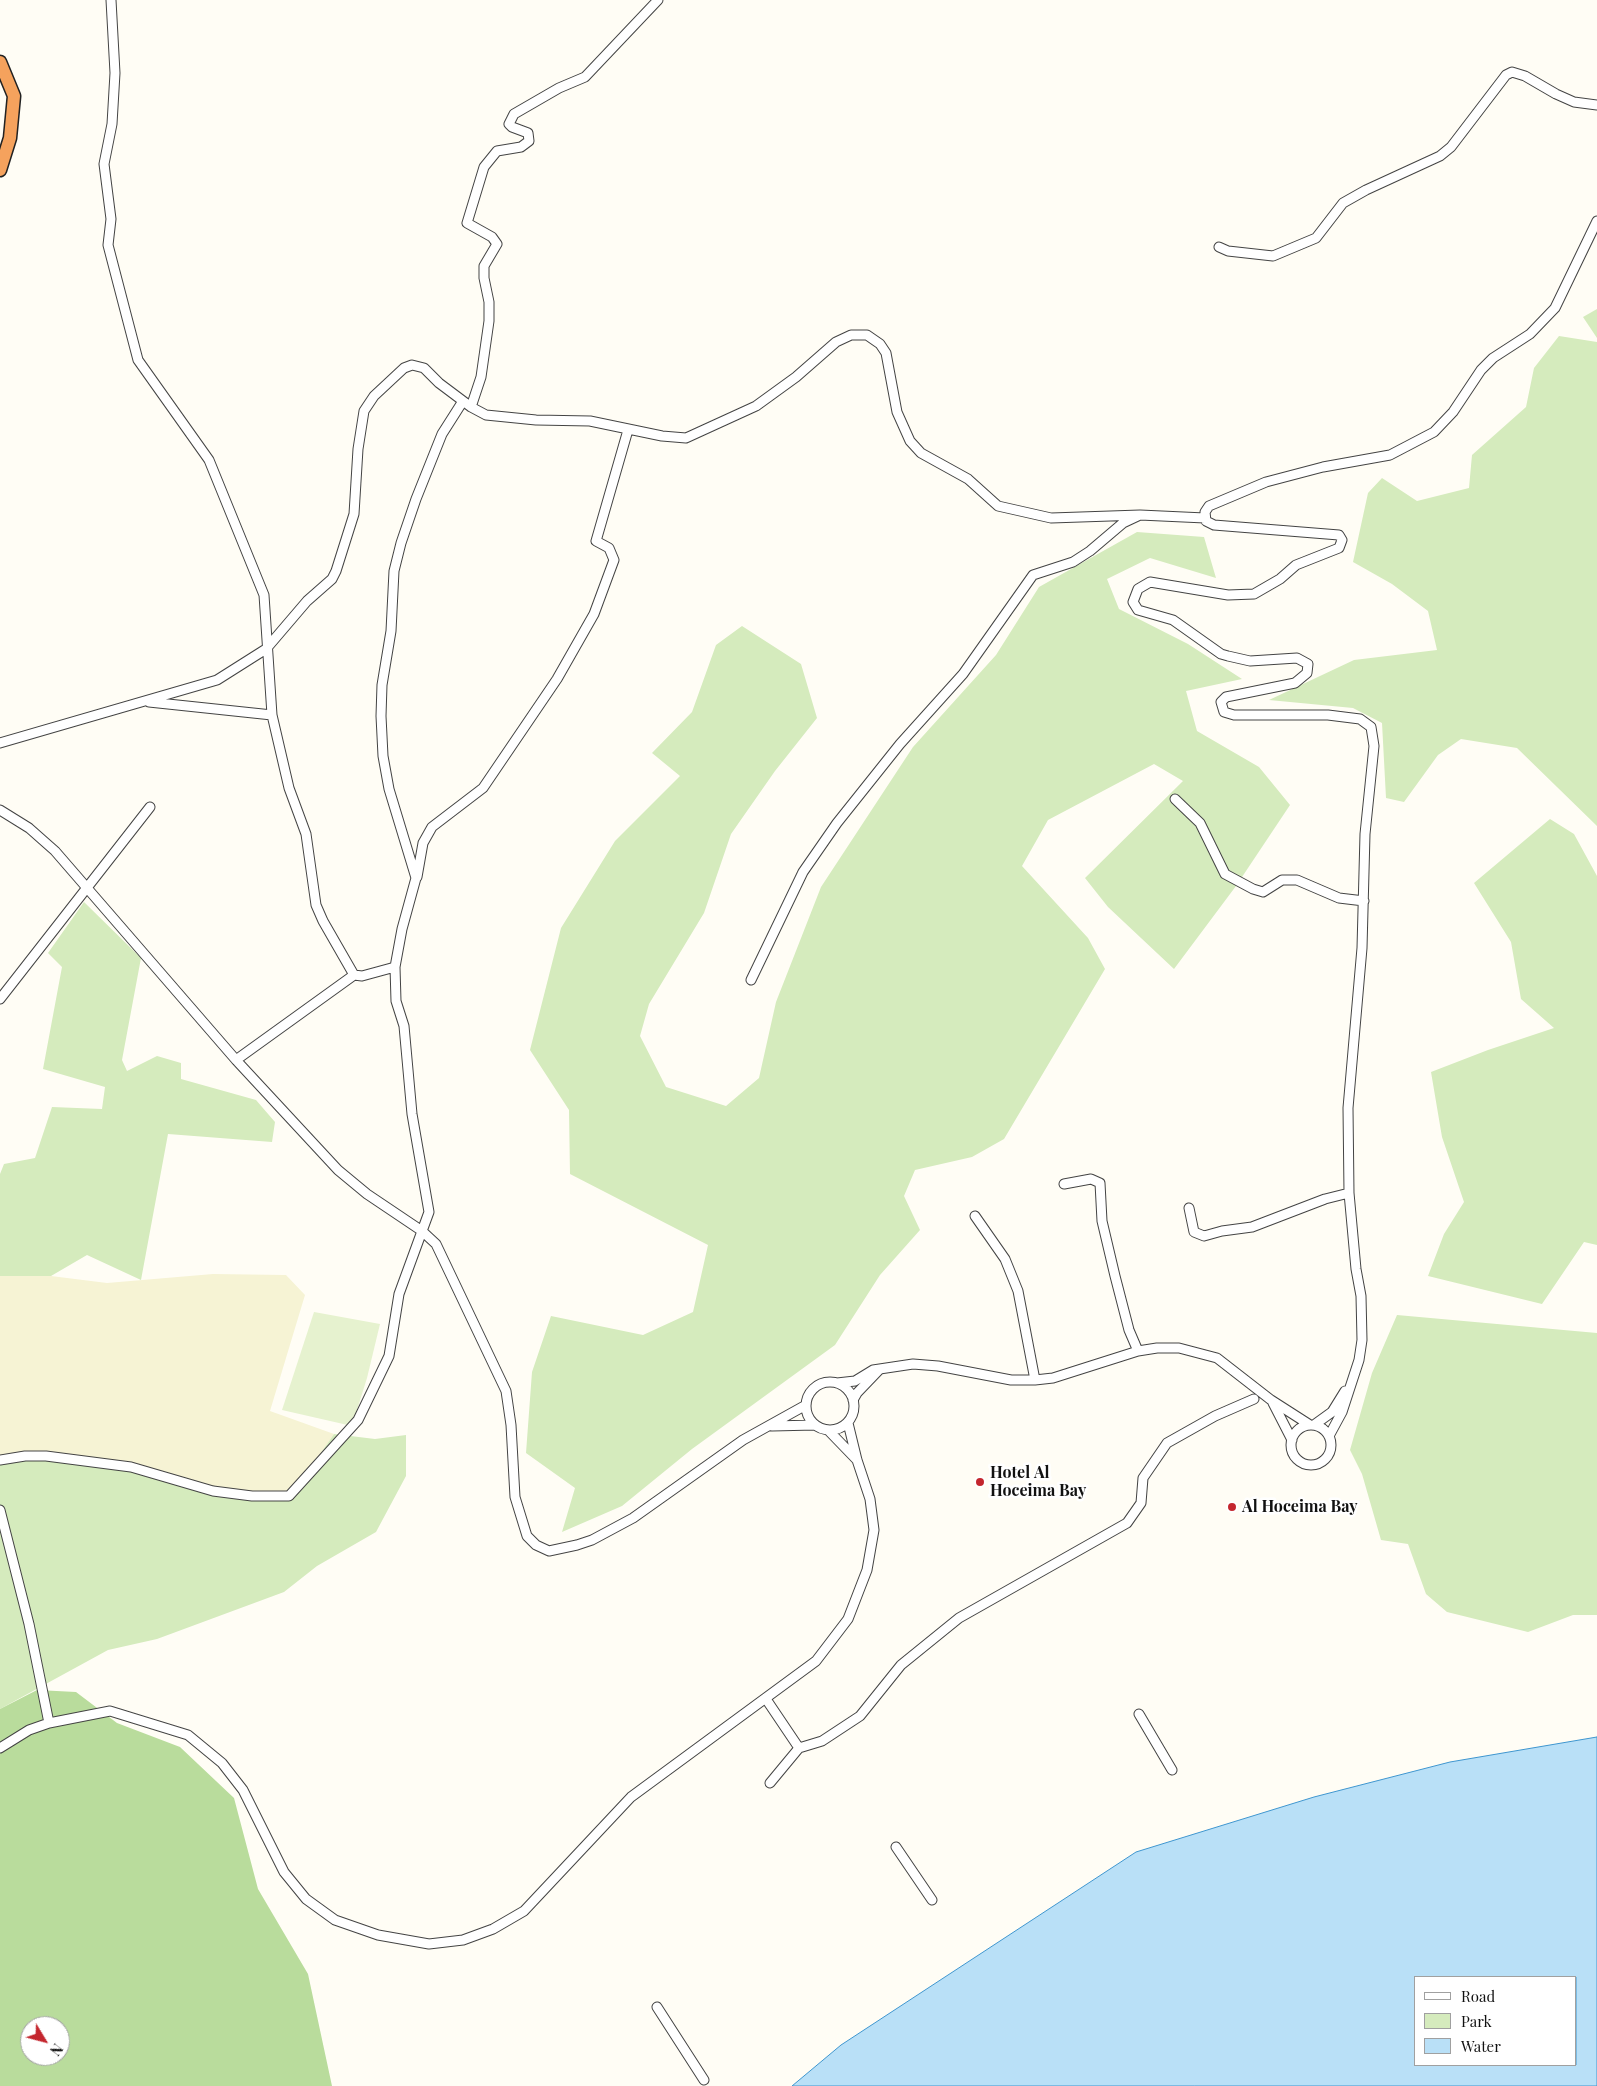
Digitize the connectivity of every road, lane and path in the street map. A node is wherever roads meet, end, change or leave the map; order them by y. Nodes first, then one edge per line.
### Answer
1 (111, 0) edge
2 (658, 0) edge
3 (0, 62) edge
4 (1597, 105) edge
5 (0, 170) edge
6 (1597, 221) edge
7 (1219, 247) dead end
8 (467, 404) junction
9 (628, 430) junction
10 (1140, 515) junction
11 (1205, 518) junction
12 (266, 649) junction
13 (142, 702) junction
14 (272, 715) junction
15 (0, 743) edge
16 (1175, 799) dead end
17 (150, 807) dead end
18 (0, 810) edge
19 (416, 878) junction
20 (86, 888) junction
21 (1364, 901) junction
22 (395, 967) junction
23 (354, 975) junction
24 (751, 980) dead end
25 (0, 999) edge
26 (236, 1060) junction
27 (1064, 1184) dead end
28 (1349, 1193) junction
29 (1189, 1208) dead end
30 (975, 1216) dead end
31 (422, 1231) junction
32 (1138, 1351) junction
33 (880, 1369) junction
34 (1035, 1380) junction
35 (1352, 1380) junction
36 (837, 1383) junction
37 (1254, 1399) dead end
38 (853, 1400) junction
39 (1272, 1400) junction
40 (806, 1405) junction
41 (848, 1423) junction
42 (815, 1425) junction
43 (1312, 1425) junction
44 (766, 1426) junction
45 (828, 1430) junction
46 (1329, 1436) junction
47 (1292, 1440) junction
48 (0, 1460) edge
49 (857, 1460) junction
50 (0, 1510) edge
51 (766, 1699) junction
52 (1139, 1714) dead end
53 (49, 1722) junction
54 (0, 1748) edge
55 (799, 1748) junction
56 (1172, 1770) dead end
57 (770, 1783) dead end
58 (896, 1847) dead end
59 (932, 1900) dead end
60 (657, 2007) dead end
61 (704, 2080) dead end

1 - 12 street
2 - 8 street
3 - 5 highway
4 - 7 street
6 - 11 street
8 - 9 street
8 - 12 street
8 - 19 street
9 - 10 street
9 - 19 street
10 - 11 street
10 - 24 street
11 - 21 street
12 - 13 street
12 - 14 street
13 - 14 street
13 - 15 street
14 - 23 street
16 - 21 street
17 - 20 street
18 - 20 street
19 - 22 street
20 - 25 street
20 - 26 street
21 - 28 street
22 - 23 street
22 - 31 street
23 - 26 street
26 - 31 street
27 - 32 street
28 - 29 street
28 - 35 street
30 - 34 street
31 - 44 street
31 - 48 street
32 - 34 street
32 - 39 street
33 - 34 street
33 - 36 street
33 - 38 street
35 - 43 street
35 - 46 street
36 - 38 street
36 - 40 street
37 - 55 street
38 - 41 street
39 - 43 street
39 - 47 street
40 - 42 street
40 - 44 street
41 - 45 street
41 - 49 street
42 - 44 street
42 - 45 street
43 - 46 street
43 - 47 street
45 - 49 street
46 - 47 street
49 - 51 street
50 - 53 street
51 - 53 street
51 - 55 street
52 - 56 street
53 - 54 street
55 - 57 street
58 - 59 street
60 - 61 street

